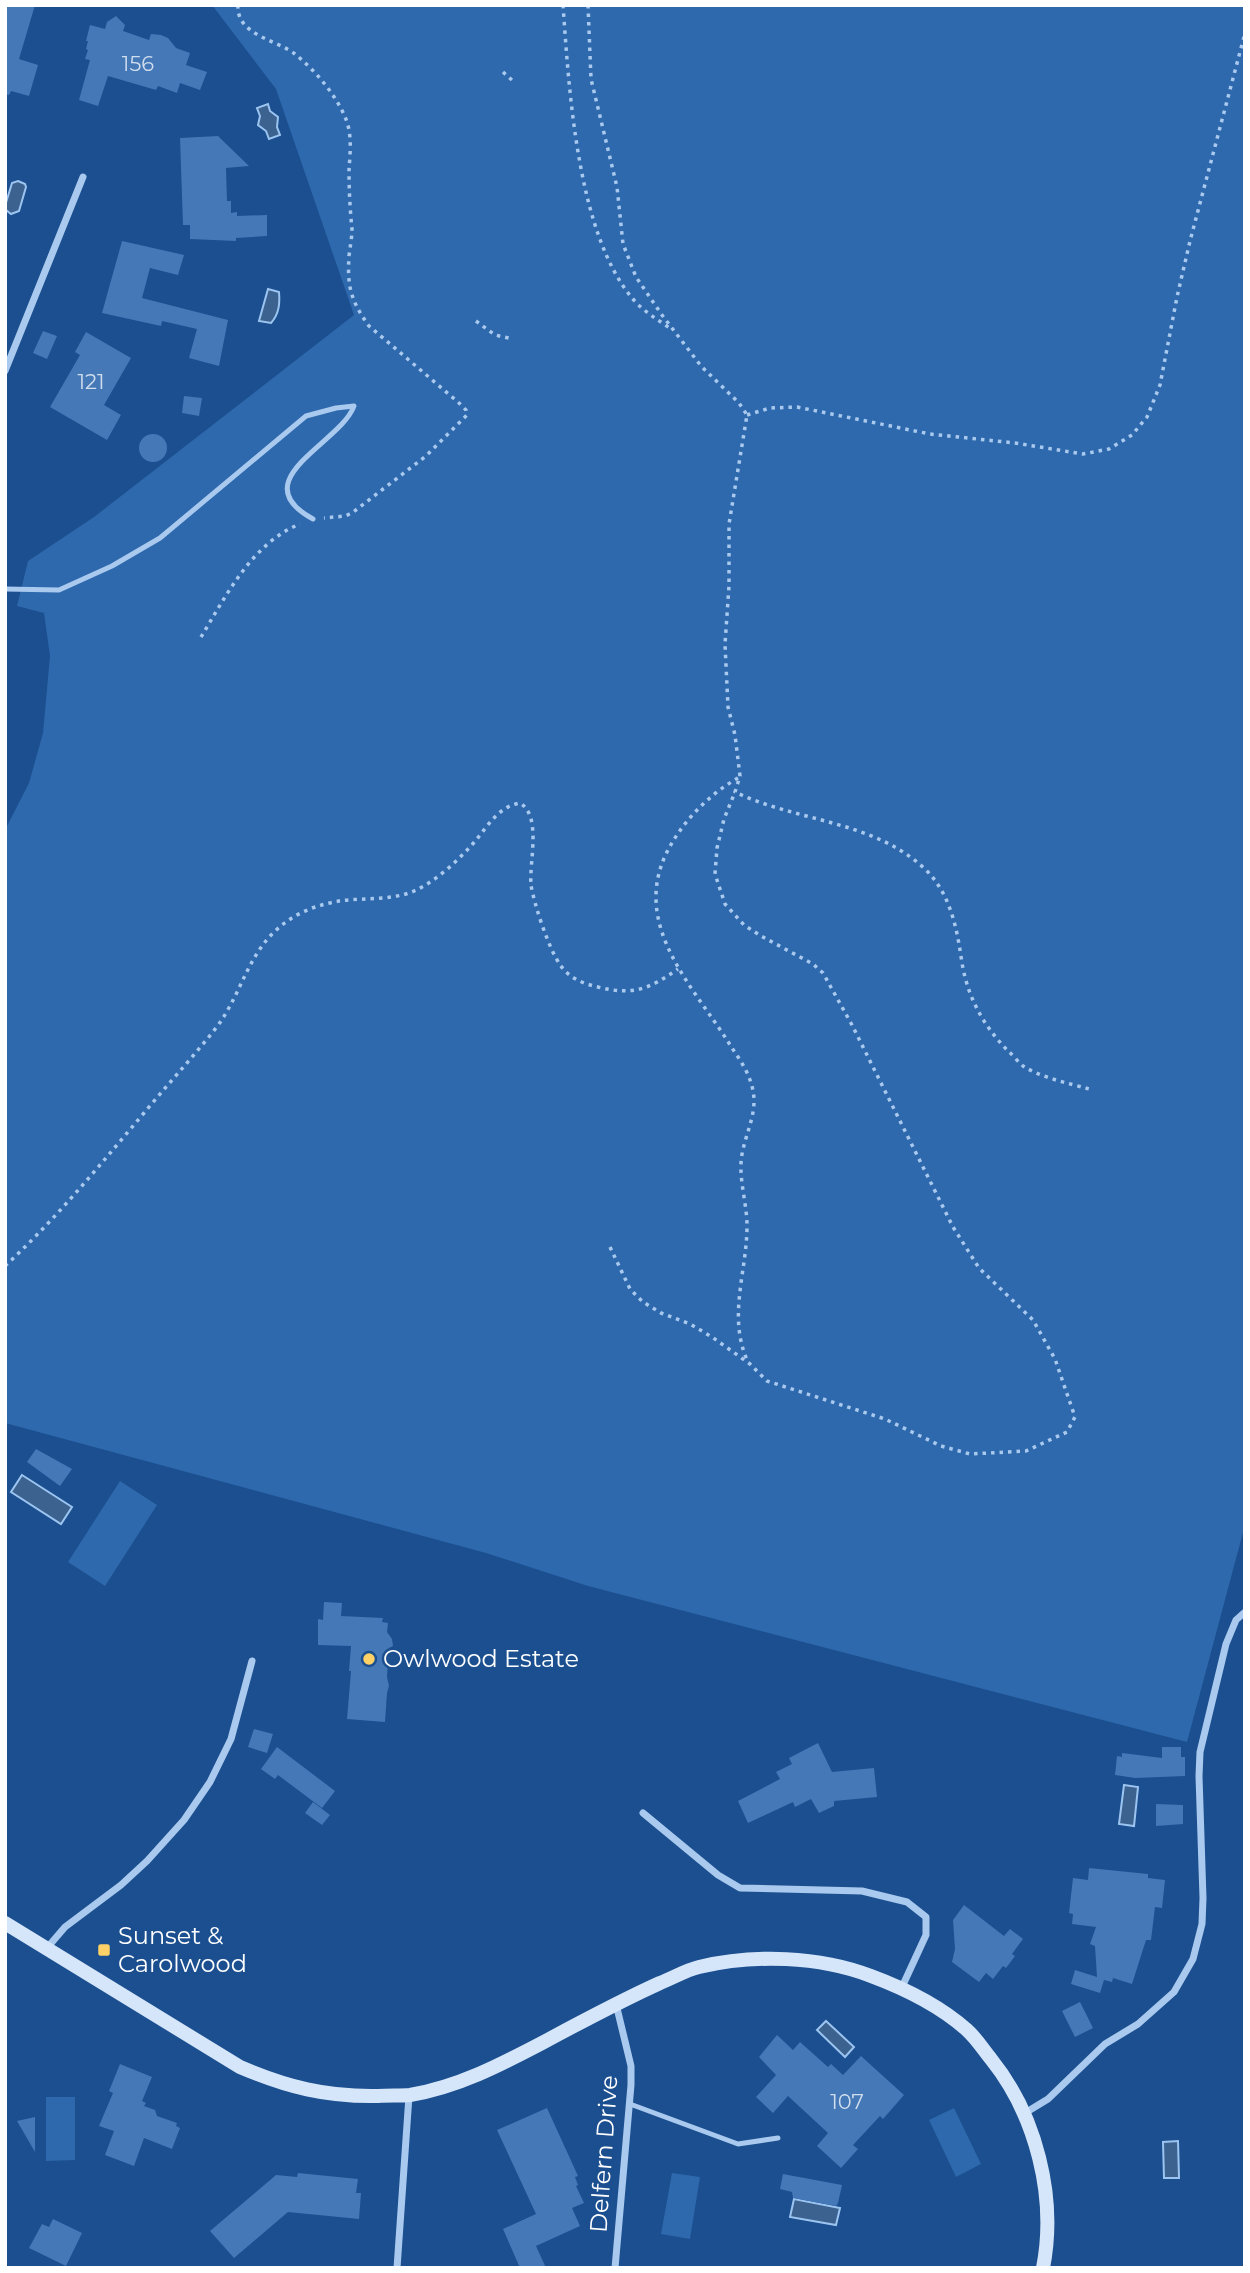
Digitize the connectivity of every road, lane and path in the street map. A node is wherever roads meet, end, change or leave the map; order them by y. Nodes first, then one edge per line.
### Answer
1 (238, 5) edge
2 (563, 5) edge
3 (589, 5) edge
4 (1245, 33) edge
5 (503, 72) dead end
6 (513, 81) dead end
7 (83, 177) dead end
8 (476, 321) dead end
9 (676, 333) junction
10 (513, 340) dead end
11 (5, 371) edge
12 (747, 415) junction
13 (461, 422) junction
14 (466, 427) dead end
15 (313, 519) junction
16 (5, 589) edge
17 (201, 637) dead end
18 (740, 776) junction
19 (735, 792) junction
20 (678, 969) junction
21 (1089, 1088) dead end
22 (610, 1247) dead end
23 (5, 1266) edge
24 (750, 1364) junction
25 (1245, 1612) edge
26 (252, 1661) dead end
27 (643, 1813) dead end
28 (5, 1923) edge
29 (46, 1948) junction
30 (902, 1987) junction
31 (616, 2003) junction
32 (409, 2095) junction
33 (629, 2104) junction
34 (1025, 2113) junction
35 (778, 2138) dead end
36 (397, 2268) edge
37 (615, 2268) edge
38 (1043, 2268) edge

1 - 13 path
2 - 9 path
3 - 9 path
4 - 12 path
5 - 6 path
7 - 11 street
8 - 10 path
9 - 12 path
12 - 18 path
13 - 14 path
13 - 15 path
15 - 16 lane
15 - 17 path
18 - 19 path
18 - 20 path
19 - 21 path
19 - 24 path
20 - 23 path
20 - 24 path
22 - 24 path
25 - 34 street
26 - 29 street
27 - 30 street
28 - 29 main road
29 - 32 main road
30 - 31 main road
30 - 34 main road
31 - 32 main road
31 - 33 street, Delfern Drive
32 - 36 street
33 - 35 lane
33 - 37 street, Delfern Drive
34 - 38 main road

